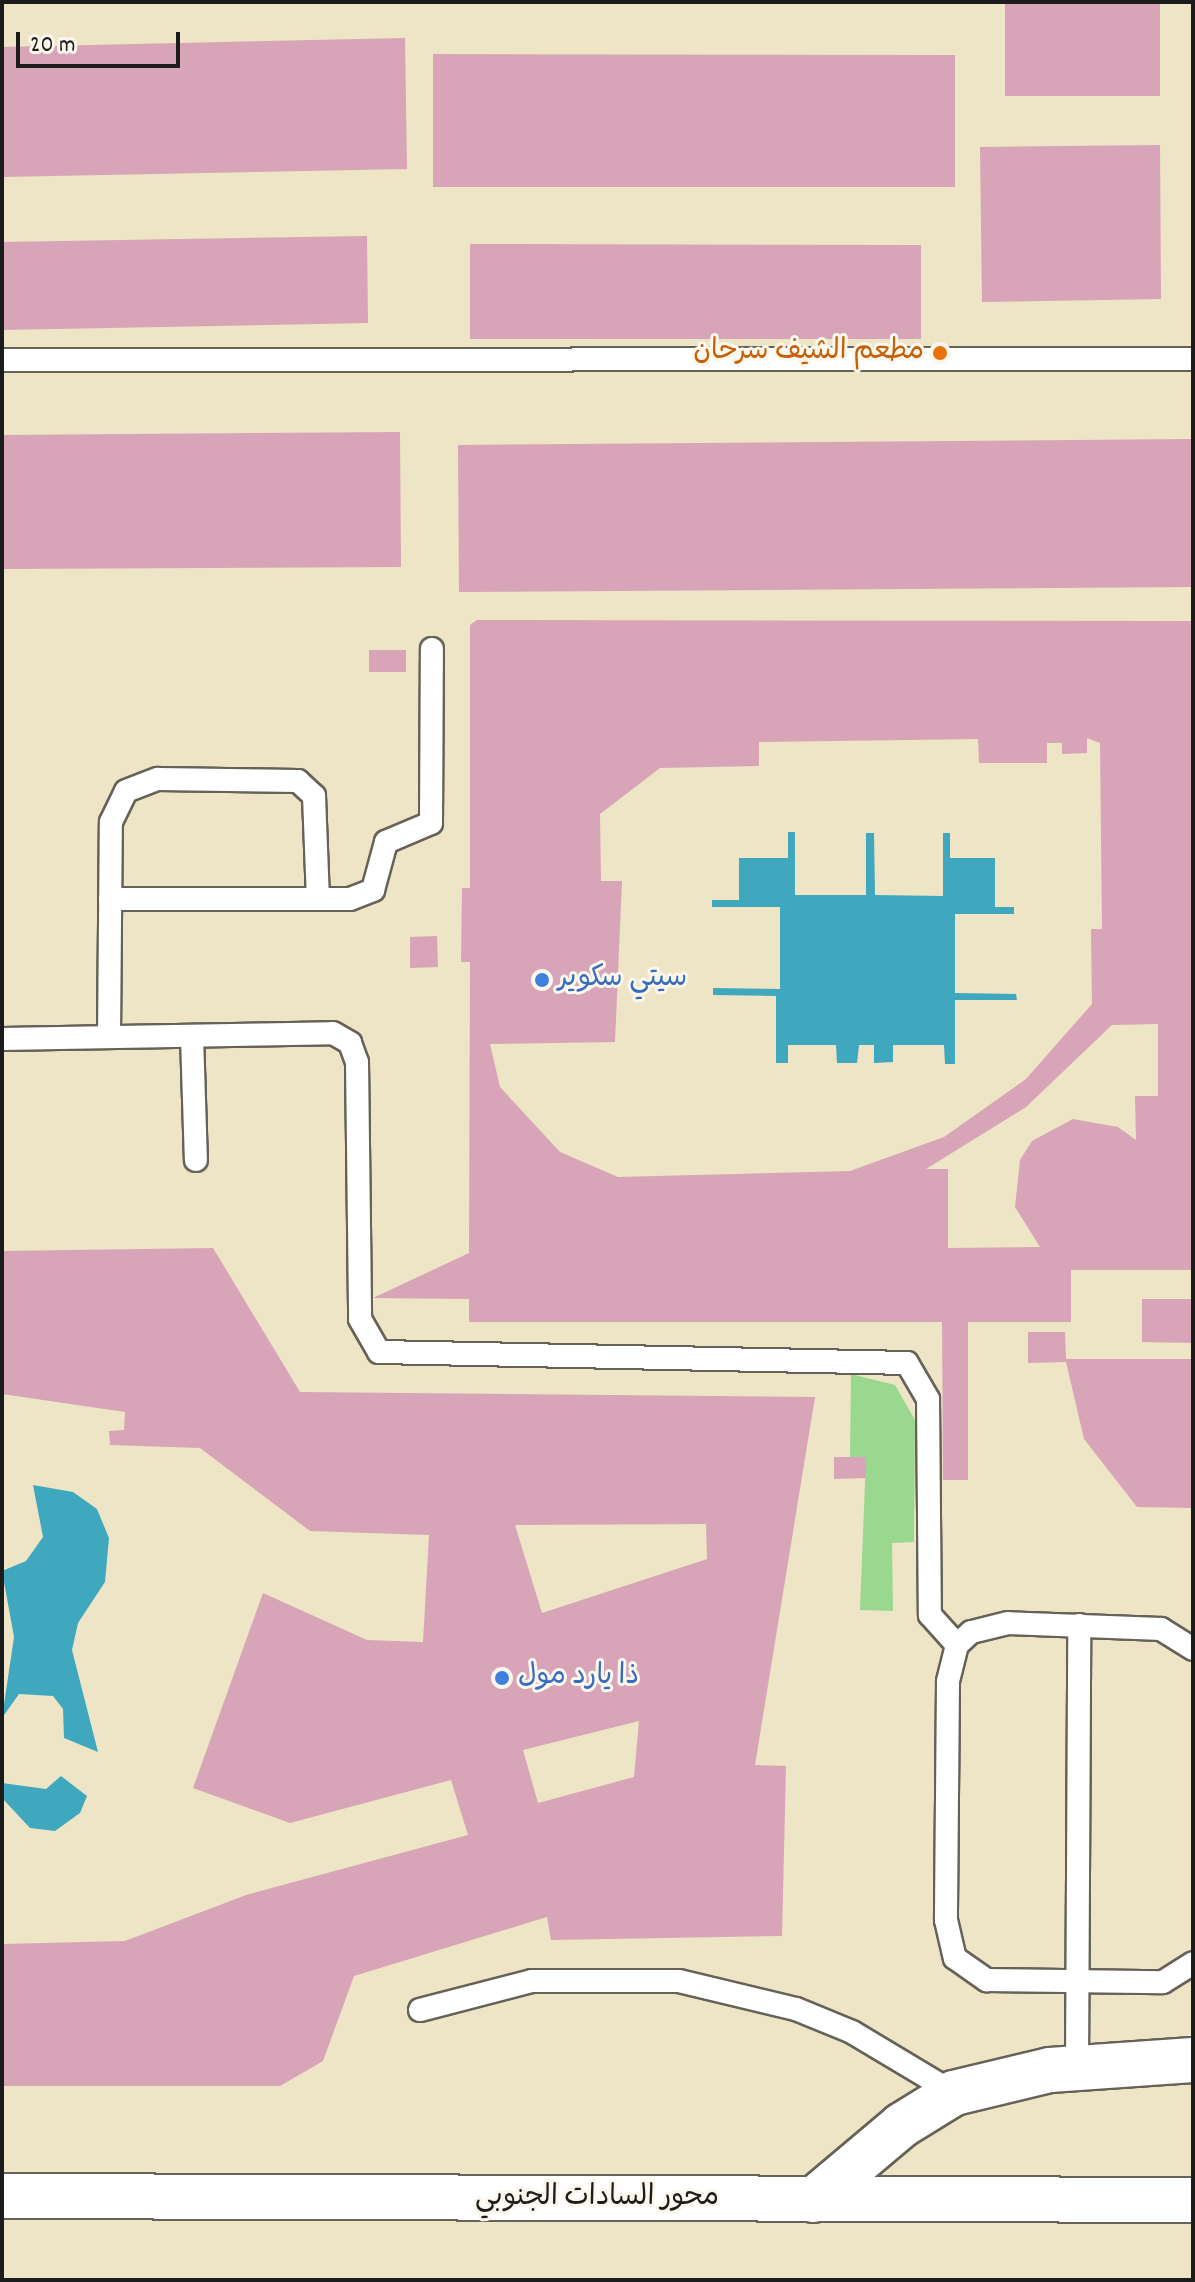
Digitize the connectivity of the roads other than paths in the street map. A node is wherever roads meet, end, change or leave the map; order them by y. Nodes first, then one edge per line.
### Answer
1 (1193, 359) edge
2 (2, 360) edge
3 (432, 649) dead end
4 (110, 899) junction
5 (318, 899) junction
6 (192, 1036) junction
7 (109, 1037) junction
8 (2, 1039) edge
9 (196, 1160) dead end
10 (1079, 1625) junction
11 (957, 1645) junction
12 (1193, 1649) edge
13 (1193, 1963) edge
14 (1077, 1981) junction
15 (420, 2010) dead end
16 (1193, 2060) edge
17 (1077, 2067) junction
18 (954, 2093) junction
19 (2, 2196) edge
20 (813, 2200) junction
21 (1193, 2200) edge

1 - 2 lane
3 - 5 lane
4 - 5 lane
4 - 5 lane
4 - 7 lane
6 - 7 lane
6 - 9 lane
6 - 11 lane
7 - 8 lane
10 - 11 lane
10 - 12 lane
10 - 14 lane
11 - 14 lane
13 - 14 lane
14 - 17 lane
15 - 18 lane
16 - 17 main road
17 - 18 main road
18 - 20 main road
19 - 20 main road, محور السادات الجنوبي
20 - 21 main road, محور السادات الجنوبي

